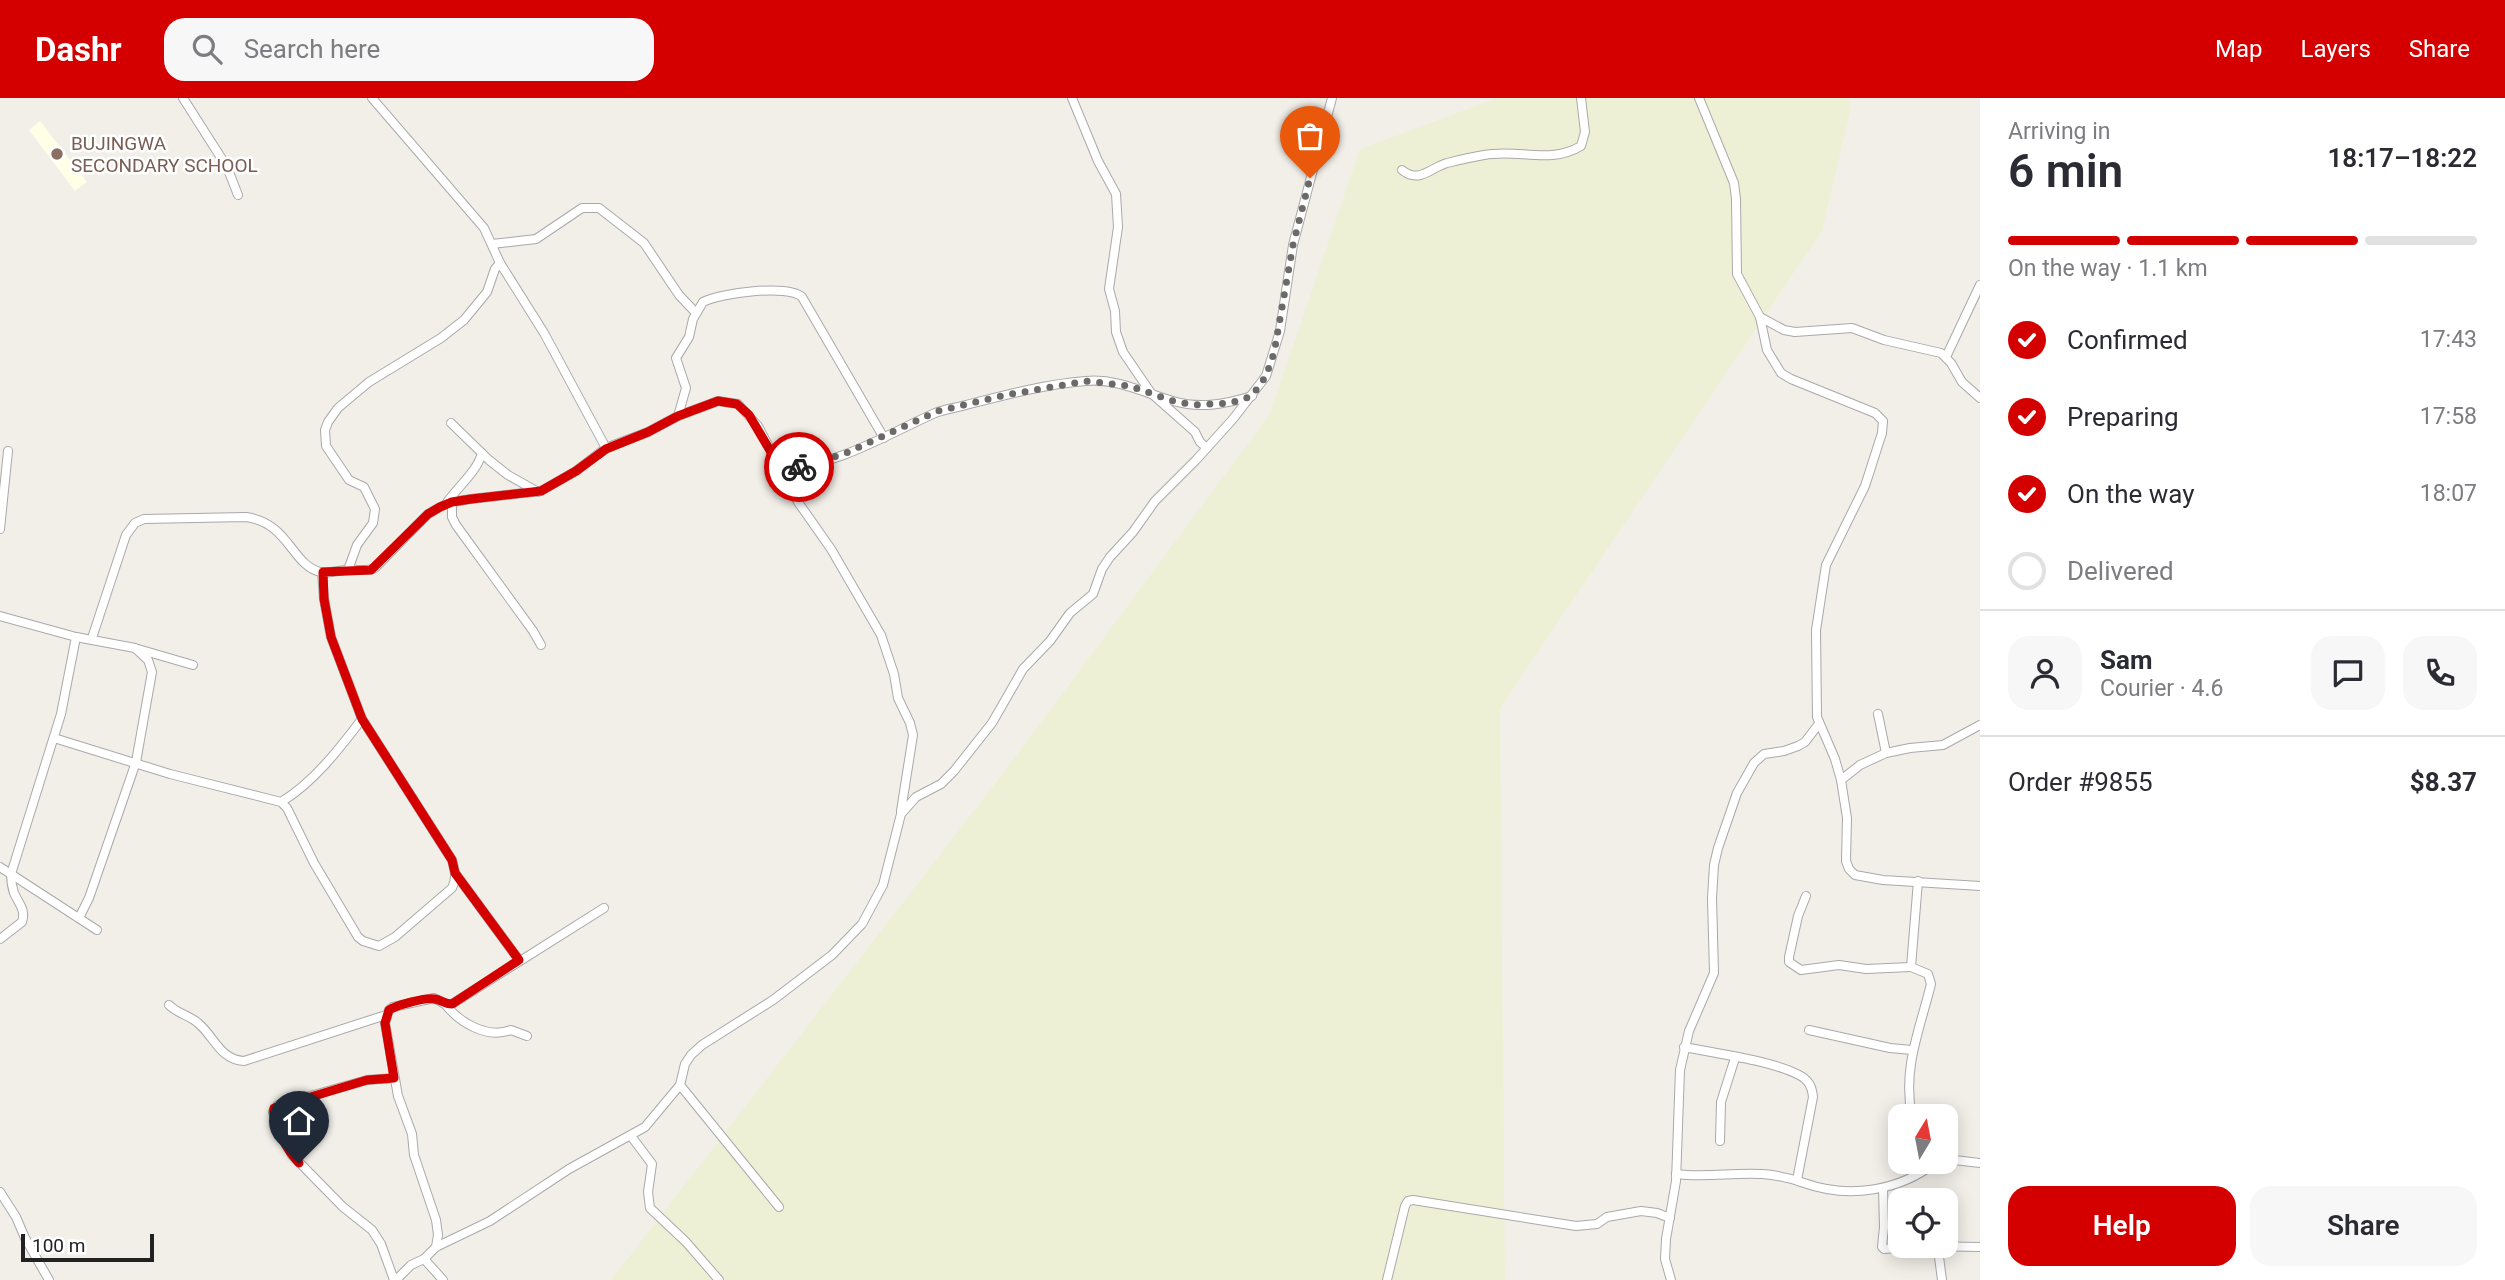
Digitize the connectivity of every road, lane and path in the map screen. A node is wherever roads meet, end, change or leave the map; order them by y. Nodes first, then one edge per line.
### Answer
1 (184, 98) edge
2 (372, 98) edge
3 (1072, 98) edge
4 (1332, 98) edge
5 (1581, 98) edge
6 (1699, 98) edge
7 (1402, 170) dead end
8 (238, 195) dead end
9 (492, 244) junction
10 (500, 263) junction
11 (1980, 285) edge
12 (696, 313) junction
13 (1760, 317) junction
14 (1946, 357) junction
15 (1151, 393) junction
16 (1252, 396) junction
17 (1980, 398) edge
18 (678, 416) junction
19 (451, 423) dead end
20 (884, 438) junction
21 (1207, 448) junction
22 (606, 449) junction
23 (8, 451) dead end
24 (482, 453) junction
25 (781, 469) junction
26 (538, 492) junction
27 (449, 503) junction
28 (0, 530) edge
29 (348, 570) junction
30 (323, 572) junction
31 (0, 616) edge
32 (76, 637) junction
33 (92, 638) junction
34 (541, 645) dead end
35 (135, 648) junction
36 (193, 665) dead end
37 (1878, 714) dead end
38 (362, 719) junction
39 (1818, 725) junction
40 (1980, 725) edge
41 (54, 738) junction
42 (1886, 753) junction
43 (136, 762) junction
44 (1841, 780) junction
45 (281, 802) junction
46 (901, 814) junction
47 (0, 867) edge
48 (455, 873) junction
49 (11, 874) junction
50 (1918, 881) junction
51 (1980, 886) edge
52 (1806, 895) dead end
53 (604, 908) dead end
54 (79, 918) junction
55 (97, 930) dead end
56 (0, 939) edge
57 (519, 960) junction
58 (1911, 967) junction
59 (445, 1004) junction
60 (169, 1005) dead end
61 (386, 1016) junction
62 (1809, 1030) dead end
63 (527, 1035) dead end
64 (1684, 1047) junction
65 (1912, 1050) junction
66 (1735, 1058) junction
67 (394, 1078) junction
68 (680, 1085) junction
69 (1910, 1104) edge
70 (631, 1136) junction
71 (1720, 1141) dead end
72 (1958, 1160) edge
73 (1980, 1163) edge
74 (1676, 1174) junction
75 (1915, 1174) edge
76 (1797, 1180) junction
77 (1883, 1188) junction
78 (0, 1192) edge
79 (779, 1207) dead end
80 (1670, 1217) junction
81 (436, 1247) junction
82 (1958, 1247) edge
83 (1980, 1247) edge
84 (1888, 1250) edge
85 (1939, 1258) edge
86 (424, 1259) junction
87 (49, 1280) edge
88 (395, 1280) edge
89 (443, 1280) edge
90 (719, 1280) edge
91 (1387, 1280) edge
92 (1671, 1280) edge
93 (1942, 1280) edge

1 - 8 street
2 - 9 street
3 - 15 street
4 - 16 street
5 - 7 street
6 - 13 street
9 - 10 street
9 - 12 street
10 - 22 street
10 - 29 street
11 - 14 street
12 - 18 street
12 - 20 street
13 - 14 street
13 - 39 street
14 - 17 street
15 - 16 street
15 - 20 street
15 - 21 street
16 - 21 street
18 - 22 street
18 - 25 street
19 - 24 street
20 - 25 street
21 - 46 street
22 - 26 street
23 - 28 street
24 - 26 street
24 - 27 street
25 - 46 street
26 - 27 street
27 - 29 street
27 - 34 street
29 - 30 street
30 - 33 street
30 - 38 street
31 - 32 street
32 - 33 street
32 - 41 street
33 - 35 street
35 - 36 street
35 - 43 street
37 - 42 street
38 - 45 street
38 - 48 street
39 - 44 street
39 - 64 street
40 - 42 street
41 - 43 street
41 - 49 street
42 - 44 street
43 - 45 street
43 - 54 street
44 - 50 street
45 - 48 street
46 - 68 street
47 - 49 street
48 - 57 street
49 - 54 street
49 - 56 street
50 - 51 street
50 - 58 street
52 - 58 street
53 - 57 street
54 - 55 street
57 - 59 street
58 - 65 street
59 - 61 street
59 - 63 street
60 - 61 street
61 - 67 street
62 - 65 street
64 - 66 street
64 - 74 street
65 - 69 street
66 - 71 street
66 - 76 street
67 - 81 street
67 - 88 street
68 - 70 street
68 - 79 street
70 - 81 street
70 - 90 street
72 - 73 street
74 - 76 street
74 - 80 street
75 - 77 street
76 - 77 street
77 - 84 street
78 - 87 street
80 - 91 street
80 - 92 street
81 - 86 street
82 - 83 street
85 - 93 street
86 - 88 street
86 - 89 street

